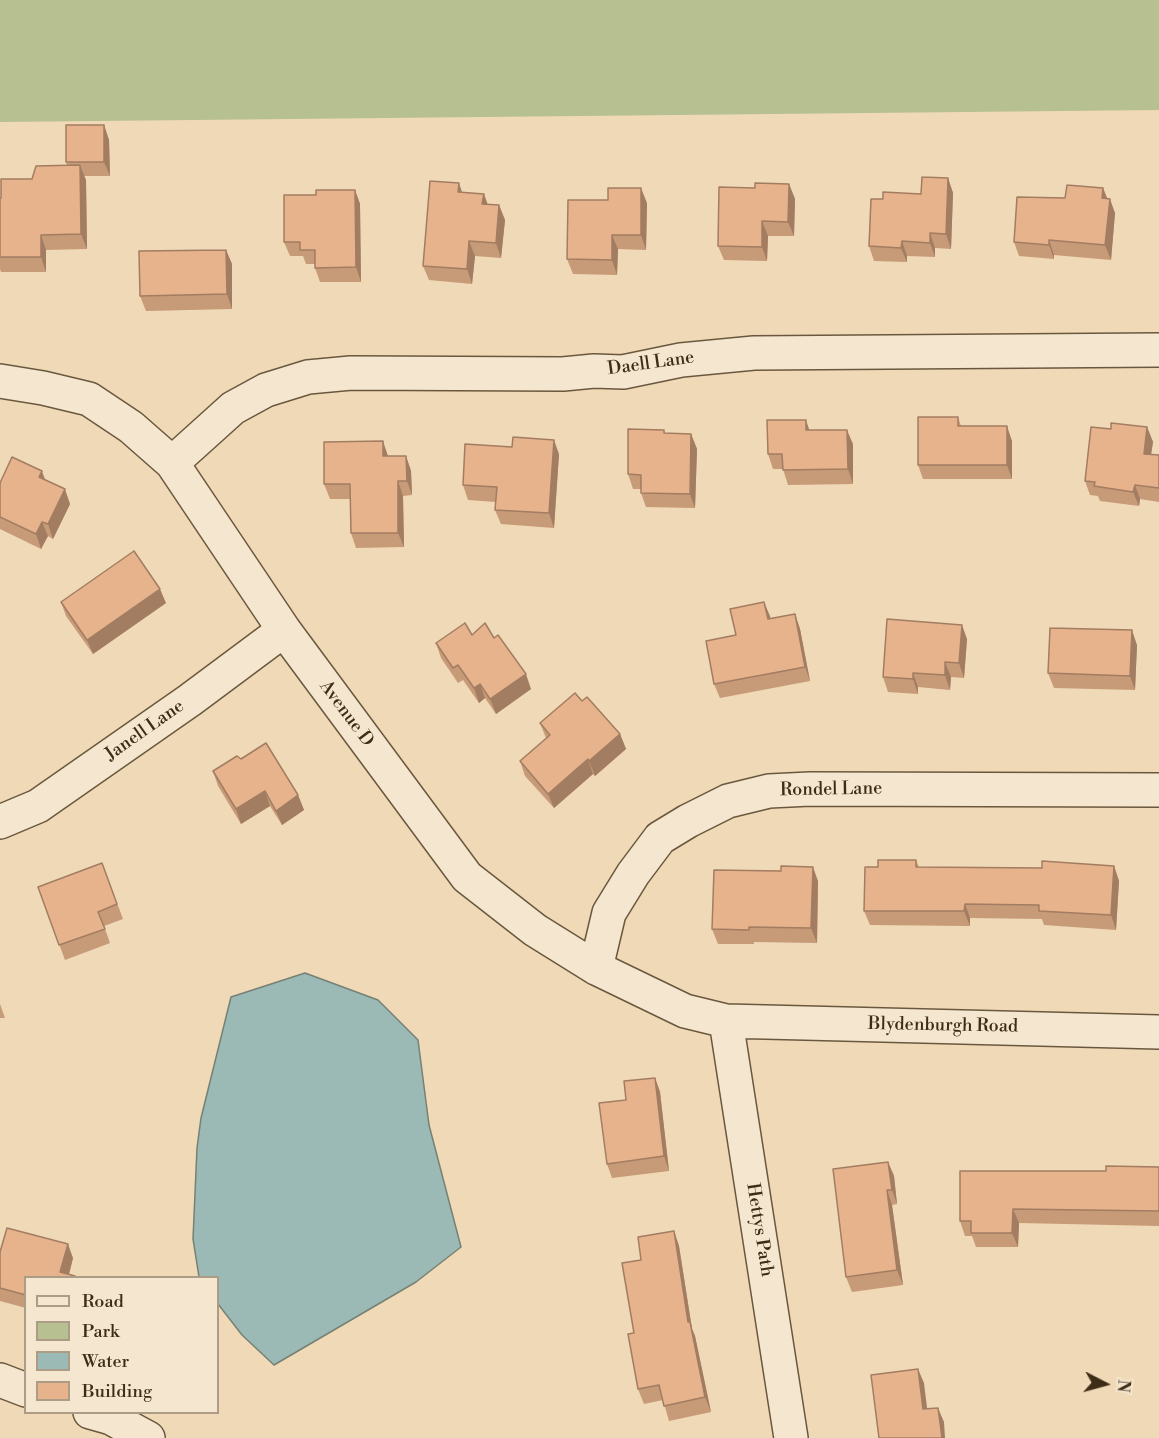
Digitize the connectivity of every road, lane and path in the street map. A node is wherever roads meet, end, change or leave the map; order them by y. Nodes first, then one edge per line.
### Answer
1 (1159, 350) edge
2 (0, 381) edge
3 (172, 463) junction
4 (284, 630) junction
5 (1159, 790) edge
6 (0, 822) edge
7 (596, 968) junction
8 (726, 1021) junction
9 (1159, 1032) edge
10 (94, 1414) edge
11 (148, 1438) edge
12 (791, 1438) edge

1 - 3 street, Daell Lane
2 - 3 street, Avenue D
3 - 4 street, Avenue D
4 - 6 street, Janell Lane
4 - 7 street, Avenue D
5 - 7 street, Rondel Lane
7 - 8 street, Avenue D
8 - 9 street, Blydenburgh Road
8 - 12 street, Hettys Path
10 - 11 street

